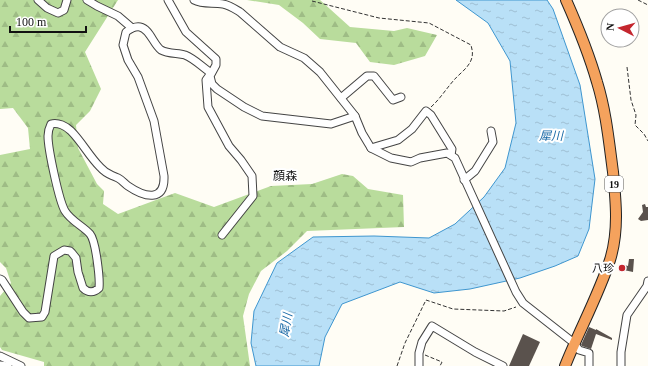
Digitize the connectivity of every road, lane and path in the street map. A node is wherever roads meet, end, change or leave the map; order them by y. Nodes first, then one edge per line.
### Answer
1 (38, 0) edge
2 (67, 0) edge
3 (87, 0) edge
4 (168, 0) edge
5 (194, 0) edge
6 (312, 0) edge
7 (566, 0) edge
8 (638, 0) edge
9 (648, 5) edge
10 (132, 28) junction
11 (628, 67) dead end
12 (211, 73) junction
13 (401, 97) dead end
14 (340, 98) junction
15 (426, 111) junction
16 (355, 116) junction
17 (491, 131) dead end
18 (648, 141) edge
19 (371, 148) junction
20 (450, 155) junction
21 (464, 180) junction
22 (222, 235) dead end
23 (0, 279) edge
24 (648, 281) edge
25 (516, 307) dead end
26 (574, 344) junction
27 (419, 353) junction
28 (0, 356) edge
29 (0, 365) edge
30 (8, 366) edge
31 (21, 366) edge
32 (397, 366) edge
33 (419, 366) edge
34 (440, 366) edge
35 (503, 366) edge
36 (565, 366) edge
37 (589, 366) edge
38 (621, 366) edge

1 - 2 street
3 - 10 street
4 - 12 street
5 - 14 street
6 - 15 path
7 - 26 highway, 19
8 - 9 path
10 - 12 street
10 - 23 street
11 - 18 path
12 - 16 street
12 - 22 street
13 - 14 street
14 - 16 street
15 - 19 street
15 - 20 street
16 - 19 street
17 - 21 street
19 - 20 street
20 - 21 street
21 - 26 street
24 - 38 street
25 - 32 path
26 - 36 highway, 19
26 - 37 street
27 - 33 street
27 - 34 path
27 - 35 street
28 - 31 street
29 - 30 street

